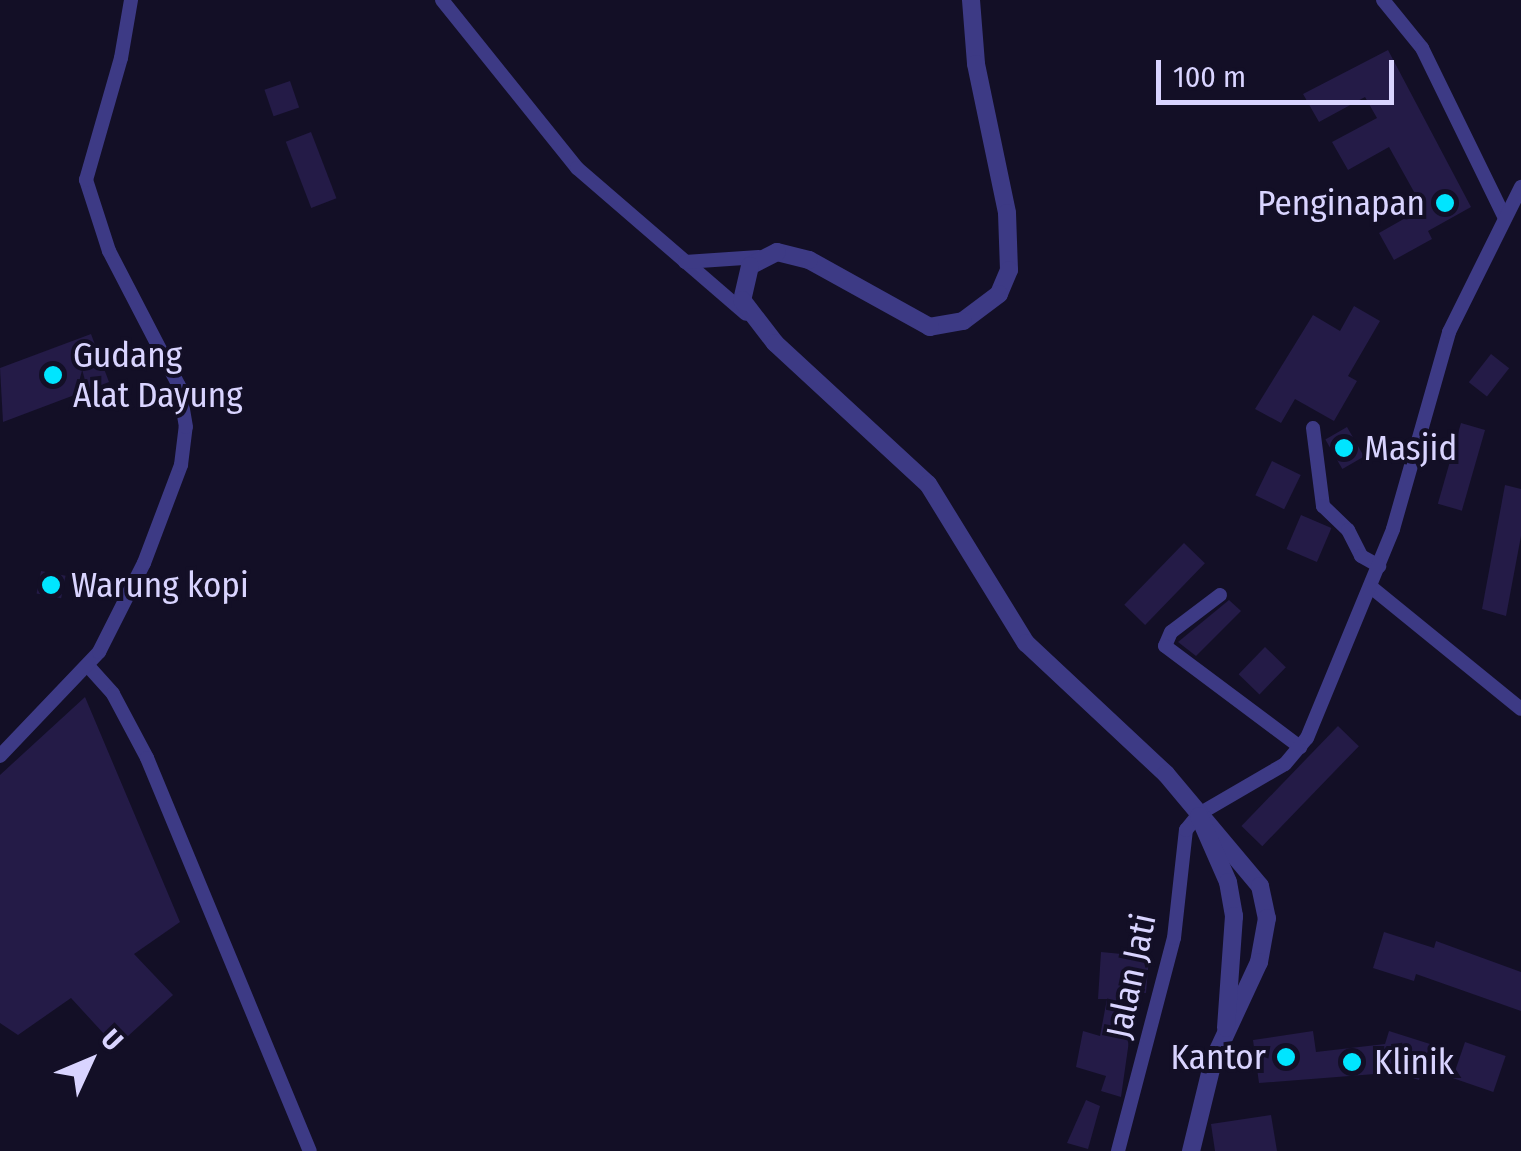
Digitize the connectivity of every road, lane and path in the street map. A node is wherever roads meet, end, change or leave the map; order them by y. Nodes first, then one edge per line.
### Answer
1 (130, 0) edge
2 (442, 0) edge
3 (971, 0) edge
4 (1383, 0) edge
5 (1521, 187) edge
6 (1505, 218) junction
7 (759, 257) junction
8 (685, 262) junction
9 (747, 314) junction
10 (1313, 428) dead end
11 (1379, 566) junction
12 (1371, 586) junction
13 (1220, 595) dead end
14 (89, 667) junction
15 (1521, 709) edge
16 (1300, 747) junction
17 (0, 756) edge
18 (1198, 814) junction
19 (1226, 1034) junction
20 (310, 1151) edge
21 (1118, 1151) edge
22 (1190, 1151) edge

1 - 14 street
2 - 8 street
3 - 7 street
4 - 6 street
5 - 6 street
6 - 11 street
7 - 8 street
7 - 9 street
8 - 9 street
9 - 18 street
10 - 11 street
11 - 12 street
12 - 15 street
12 - 16 street
13 - 16 street
14 - 17 street
14 - 20 street
16 - 18 street
18 - 19 street
18 - 19 street
18 - 21 street, Jalan Jati
19 - 22 street

